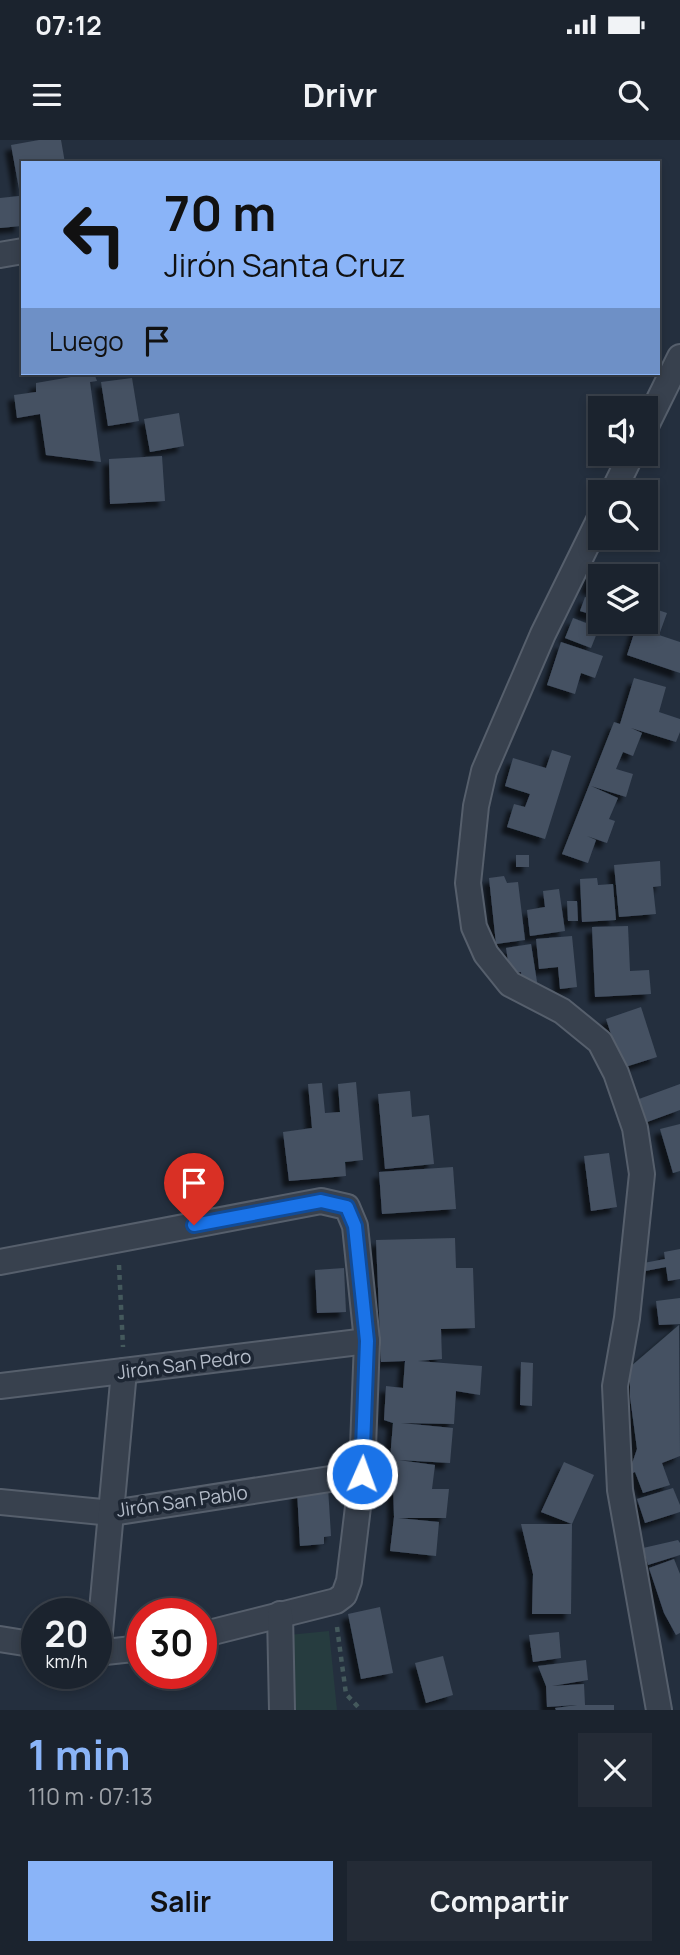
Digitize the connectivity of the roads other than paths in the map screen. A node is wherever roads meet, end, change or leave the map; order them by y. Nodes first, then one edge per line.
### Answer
1 (21, 251) edge
2 (0, 255) edge
3 (680, 357) edge
4 (658, 402) edge
5 (588, 542) edge
6 (0, 1262) edge
7 (367, 1341) junction
8 (124, 1371) junction
9 (0, 1386) edge
10 (362, 1474) junction
11 (0, 1502) edge
12 (112, 1513) junction
13 (103, 1598) edge
14 (280, 1614) junction
15 (217, 1631) edge
16 (0, 1639) edge
17 (21, 1642) edge
18 (282, 1710) edge
19 (659, 1710) edge

1 - 2 street
3 - 4 street
5 - 19 street
6 - 7 street
7 - 8 street, Jirón San Pedro
7 - 10 street
8 - 9 street, Jirón San Pedro
8 - 12 street
10 - 12 street, Jirón San Pablo
10 - 14 street
11 - 12 street, Jirón San Pablo
12 - 13 street
14 - 15 street
14 - 18 street
16 - 17 street

